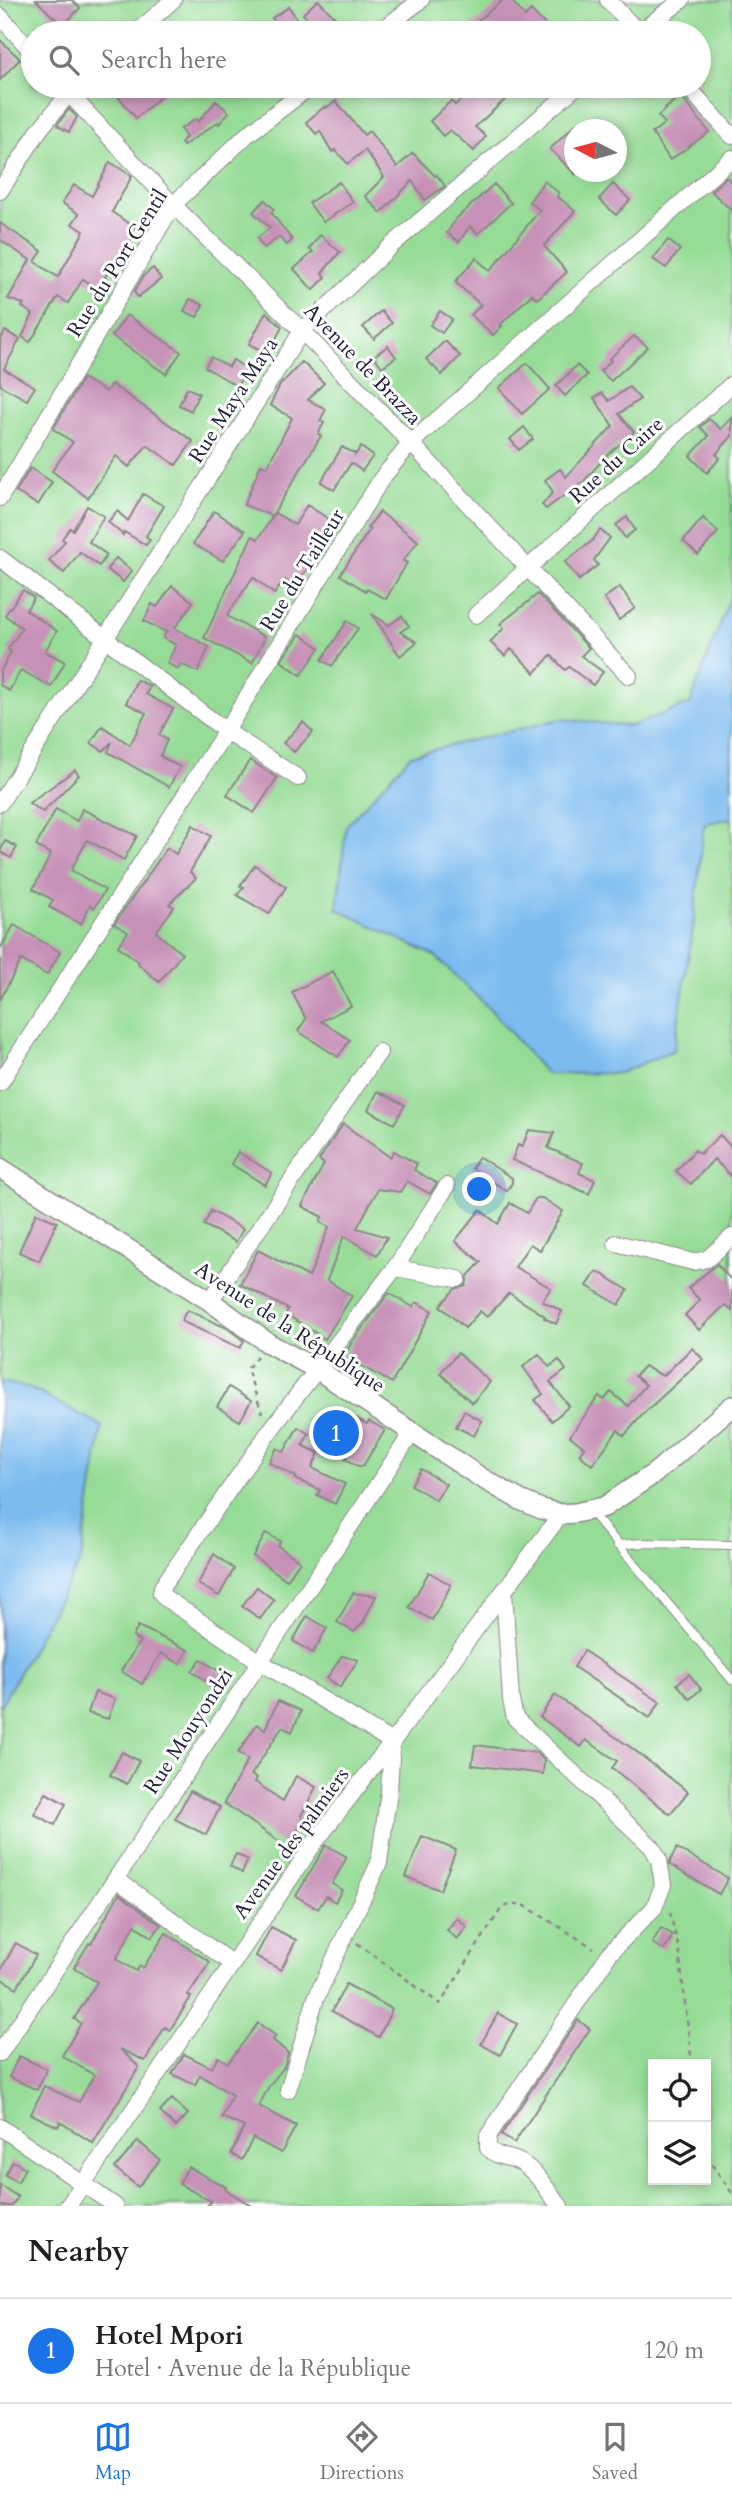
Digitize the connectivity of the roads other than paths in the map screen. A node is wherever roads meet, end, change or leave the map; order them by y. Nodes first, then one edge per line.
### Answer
1 (173, 0) edge
2 (421, 0) edge
3 (608, 0) edge
4 (682, 0) edge
5 (0, 16) edge
6 (149, 21) edge
7 (394, 21) edge
8 (628, 21) edge
9 (655, 21) edge
10 (21, 40) edge
11 (61, 98) edge
12 (77, 98) edge
13 (295, 98) edge
14 (564, 98) edge
15 (698, 98) edge
16 (732, 136) edge
17 (732, 158) edge
18 (0, 191) edge
19 (173, 205) junction
20 (302, 331) junction
21 (732, 384) edge
22 (411, 443) junction
23 (0, 498) edge
24 (0, 558) edge
25 (527, 567) junction
26 (476, 615) dead end
27 (104, 640) junction
28 (629, 676) dead end
29 (226, 731) junction
30 (298, 778) dead end
31 (0, 803) edge
32 (379, 1052) dead end
33 (0, 1083) edge
34 (0, 1168) edge
35 (447, 1186) dead end
36 (732, 1237) edge
37 (616, 1243) dead end
38 (396, 1268) junction
39 (458, 1279) dead end
40 (210, 1301) junction
41 (318, 1370) junction
42 (732, 1406) edge
43 (412, 1433) junction
44 (590, 1511) junction
45 (561, 1514) junction
46 (617, 1545) junction
47 (732, 1545) edge
48 (504, 1591) junction
49 (259, 1661) junction
50 (732, 1680) edge
51 (392, 1742) junction
52 (116, 1879) junction
53 (231, 1963) junction
54 (0, 2053) edge
55 (288, 2090) dead end
56 (0, 2126) edge
57 (83, 2184) junction
58 (68, 2206) edge
59 (115, 2206) edge
60 (560, 2206) edge

1 - 6 street
2 - 7 street
3 - 8 street
4 - 9 street
5 - 10 street
11 - 18 street
12 - 19 street, Avenue de Brazza
13 - 19 street, Rue du Port Gentil
14 - 20 street, Rue Maya Maya
15 - 16 street
17 - 22 street, Rue du Tailleur
19 - 20 street, Avenue de Brazza
19 - 23 street, Rue du Port Gentil
20 - 22 street, Avenue de Brazza
20 - 27 street, Rue Maya Maya
21 - 25 street, Rue du Caire
22 - 25 street, Avenue de Brazza
22 - 29 street, Rue du Tailleur
24 - 27 street
25 - 26 street, Rue du Caire
25 - 28 street, Avenue de Brazza
27 - 29 street
27 - 31 street, Rue Maya Maya
29 - 30 street
29 - 33 street, Rue du Tailleur
32 - 40 street
34 - 40 street, Avenue de la République
35 - 38 street
36 - 37 street
38 - 39 street
38 - 41 street
40 - 41 street, Avenue de la République
41 - 43 street, Avenue de la République
41 - 49 street
42 - 44 street
43 - 45 street, Avenue de la République
43 - 49 street, Rue Mouyondzi
44 - 45 street
44 - 46 lane
45 - 48 street, Avenue des palmiers
46 - 47 lane
46 - 50 lane
48 - 51 street, Avenue des palmiers
48 - 60 street
49 - 51 street
49 - 52 street, Rue Mouyondzi
51 - 53 street, Avenue des palmiers
51 - 55 street
52 - 53 street
52 - 54 street, Rue Mouyondzi
53 - 57 street, Avenue des palmiers
56 - 57 street
57 - 58 street, Avenue des palmiers
57 - 59 street

